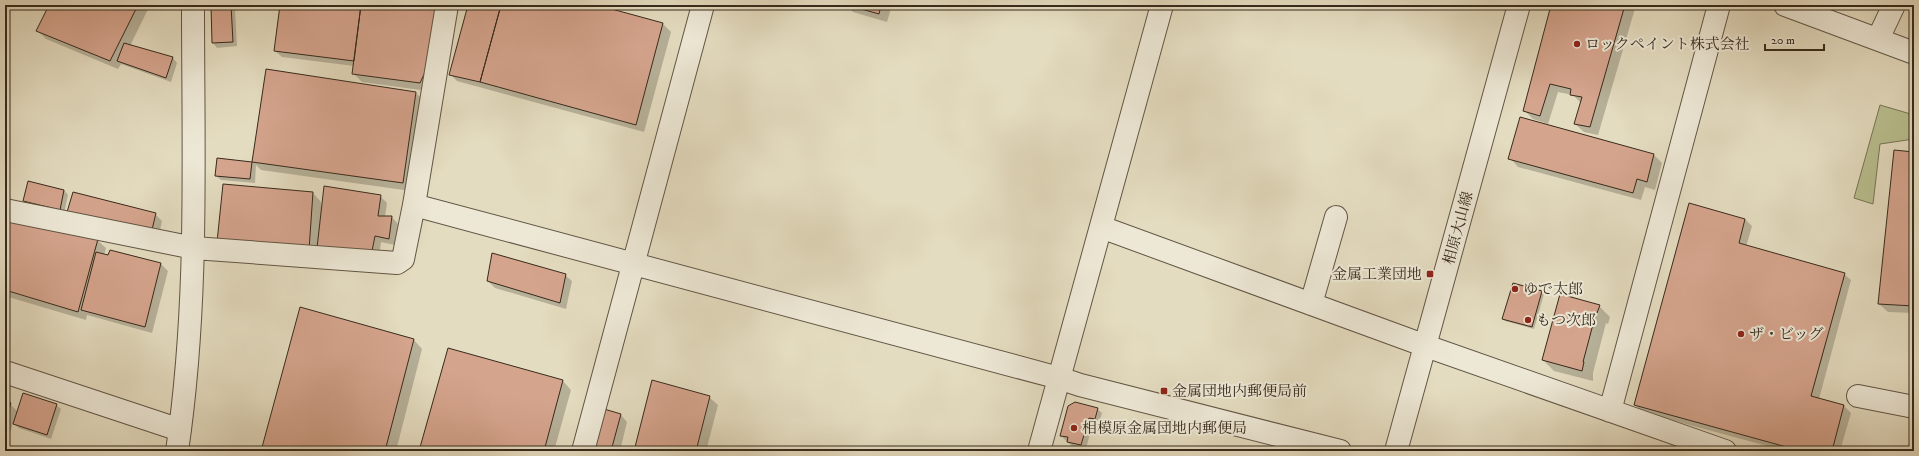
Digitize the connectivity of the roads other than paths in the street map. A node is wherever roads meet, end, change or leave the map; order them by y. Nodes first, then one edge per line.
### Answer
1 (193, 5) edge
2 (447, 5) edge
3 (703, 5) edge
4 (1162, 5) edge
5 (1519, 5) edge
6 (1719, 5) edge
7 (1894, 5) edge
8 (1797, 7) edge
9 (1878, 40) junction
10 (1914, 53) edge
11 (414, 205) junction
12 (5, 210) edge
13 (1336, 217) dead end
14 (1101, 227) junction
15 (194, 248) junction
16 (632, 265) junction
17 (1310, 304) junction
18 (1426, 346) junction
19 (5, 372) edge
20 (1060, 378) junction
21 (1858, 396) dead end
22 (1914, 406) edge
23 (1610, 411) junction
24 (180, 430) junction
25 (177, 451) edge
26 (583, 451) edge
27 (1039, 451) edge
28 (1340, 451) edge
29 (1396, 451) edge
30 (1725, 451) edge

1 - 15 street
2 - 11 street
3 - 16 street
4 - 14 street
5 - 18 street, 相原大山線
6 - 23 street
7 - 9 street
8 - 9 street
9 - 10 street
11 - 15 street
11 - 16 street
12 - 15 street
13 - 17 street
14 - 17 street
14 - 20 street
15 - 24 street
16 - 20 street
16 - 26 street
17 - 18 street
18 - 23 street
18 - 29 street, 相原大山線
19 - 24 street
20 - 27 street
20 - 28 street
21 - 22 street
23 - 30 street
24 - 25 street

